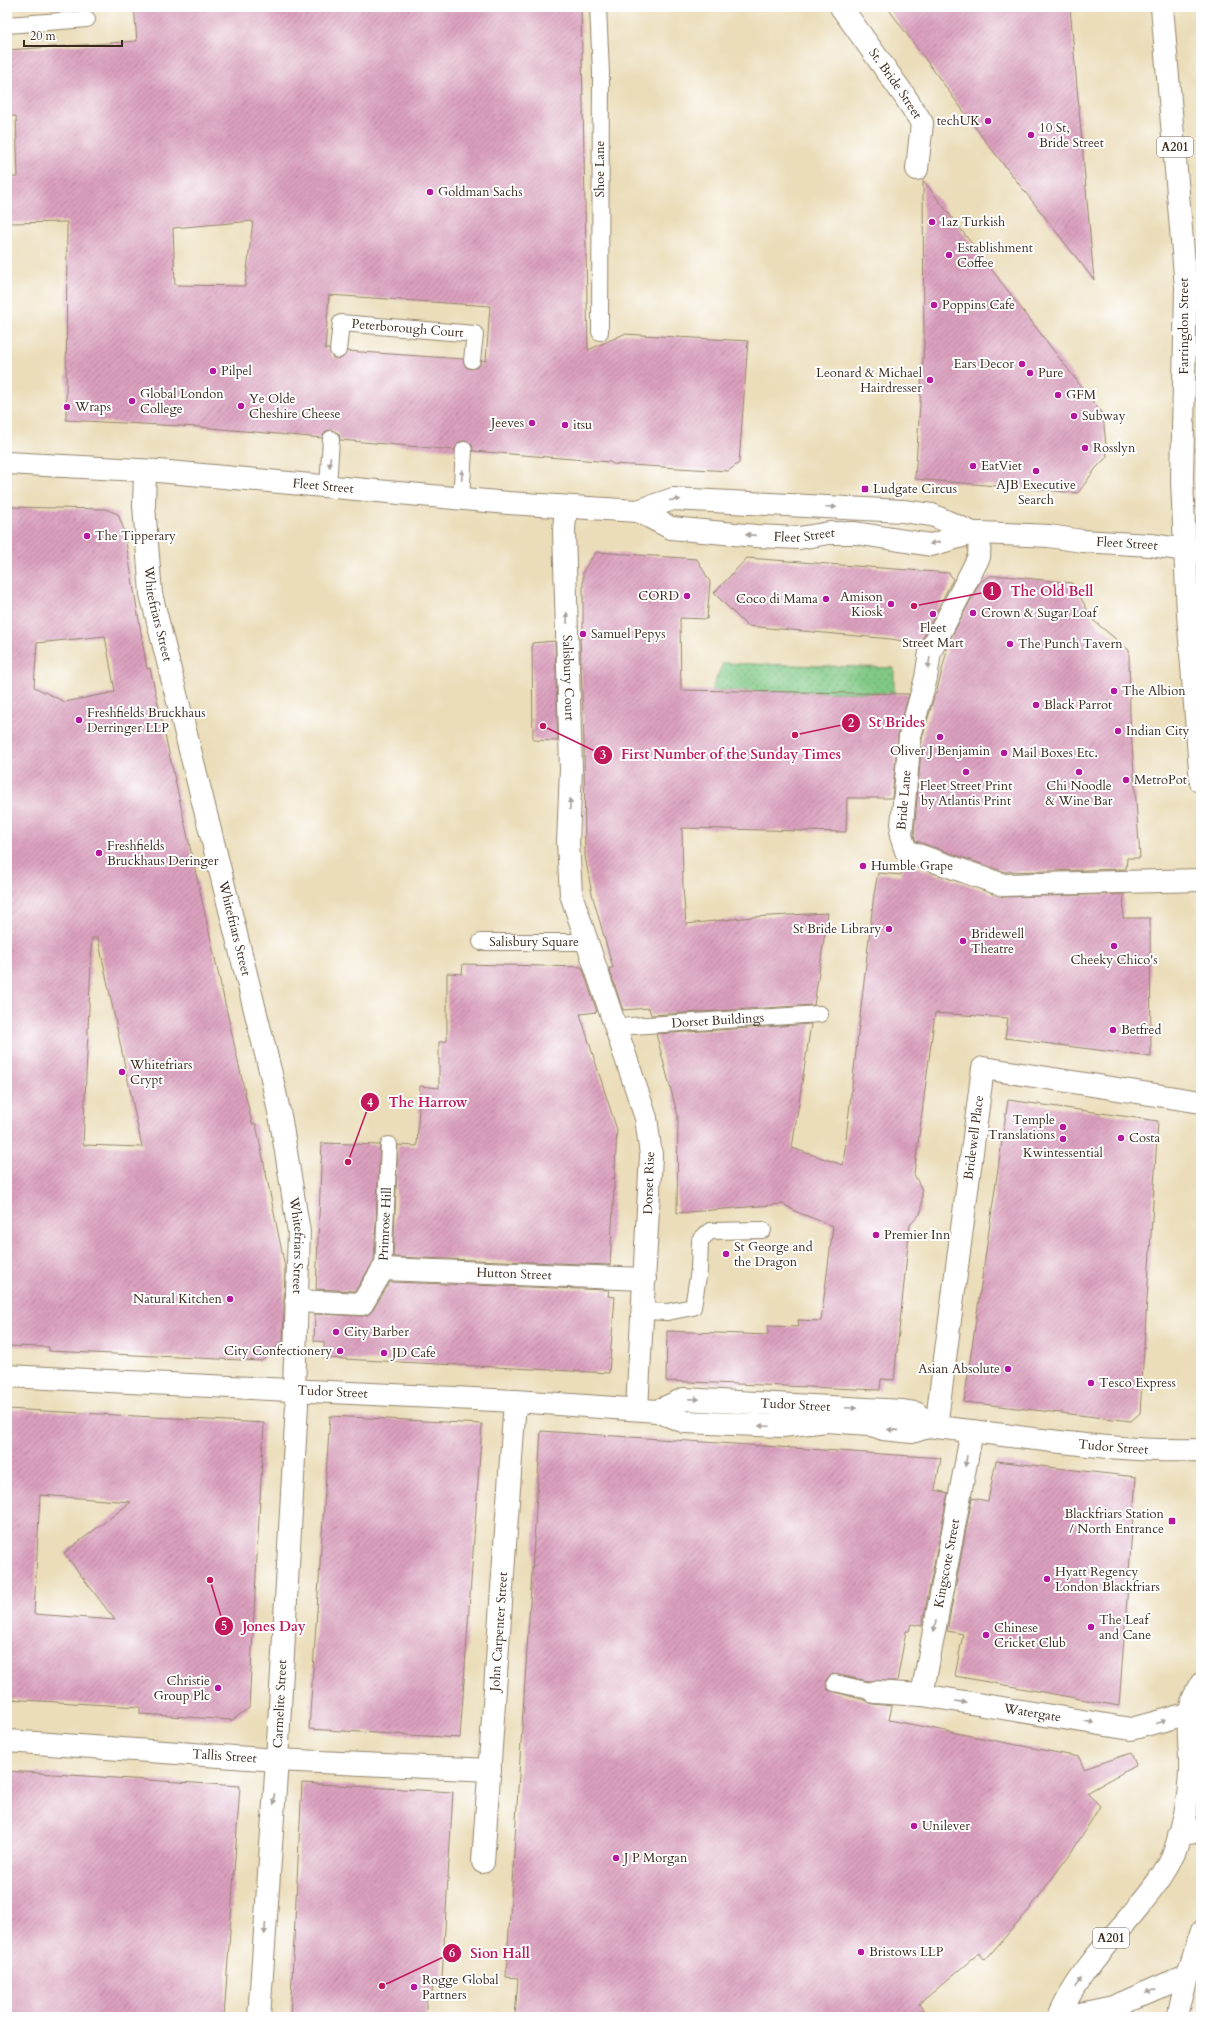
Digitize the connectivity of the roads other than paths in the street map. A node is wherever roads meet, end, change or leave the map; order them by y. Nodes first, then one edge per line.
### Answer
1 (598, 7) edge
2 (841, 7) edge
3 (1162, 7) edge
4 (87, 19) dead end
5 (7, 25) edge
6 (918, 169) dead end
7 (1194, 286) edge
8 (600, 332) dead end
9 (338, 350) dead end
10 (472, 360) dead end
11 (331, 439) dead end
12 (464, 450) dead end
13 (7, 463) edge
14 (145, 471) junction
15 (328, 486) junction
16 (461, 499) junction
17 (566, 507) junction
18 (638, 511) junction
19 (976, 533) junction
20 (1193, 551) edge
21 (1201, 782) edge
22 (1201, 880) edge
23 (481, 942) dead end
24 (586, 942) junction
25 (820, 1014) dead end
26 (616, 1027) junction
27 (1201, 1102) edge
28 (390, 1145) dead end
29 (763, 1230) dead end
30 (383, 1269) junction
31 (645, 1279) junction
32 (296, 1301) junction
33 (642, 1311) junction
34 (7, 1376) edge
35 (294, 1390) junction
36 (515, 1401) junction
37 (647, 1410) junction
38 (933, 1426) junction
39 (972, 1431) junction
40 (1201, 1450) edge
41 (835, 1683) dead end
42 (1201, 1684) edge
43 (874, 1692) joint
44 (922, 1695) junction
45 (1190, 1713) junction
46 (7, 1741) edge
47 (276, 1760) junction
48 (490, 1770) junction
49 (1194, 1799) edge
50 (1201, 1831) edge
51 (1179, 1834) junction
52 (483, 1862) dead end
53 (1201, 1932) edge
54 (1187, 1976) junction
55 (1181, 2015) edge
56 (259, 2017) edge
57 (1059, 2017) edge
58 (1066, 2017) edge

1 - 8 lane, Shoe Lane
2 - 6 street, St. Bride Street
3 - 7 street, Farringdon Street / A201
4 - 5 lane
7 - 20 street, Farringdon Street / A201
9 - 10 lane, Peterborough Court
11 -> 15 lane
16 -> 12 lane
13 - 14 street, Fleet Street
14 - 15 street, Fleet Street
14 - 32 street, Whitefriars Street
15 - 16 street, Fleet Street
16 - 17 street, Fleet Street
17 - 18 street, Fleet Street
24 -> 17 street, Salisbury Court
18 -> 19 street, Fleet Street
19 -> 18 street, Fleet Street
19 - 20 street, Fleet Street
19 -> 22 street, Bride Lane
20 - 21 street, A201
23 - 24 lane, Salisbury Square
24 - 26 street, Dorset Rise
25 - 26 lane, Dorset Buildings
26 - 31 street, Dorset Rise
27 - 38 street, Bridewell Place
28 - 30 lane, Primrose Hill
29 - 33 lane
30 - 31 street, Hutton Street
30 - 32 street, Primrose Hill
31 - 33 street, Dorset Rise
32 - 35 street, Whitefriars Street
33 - 37 street, Dorset Rise
34 - 35 street, Tudor Street
35 - 36 street, Tudor Street
35 - 47 street, Carmelite Street
36 - 37 street, Tudor Street
36 - 48 street, John Carpenter Street
37 - 38 street, Tudor Street
38 - 39 street, Tudor Street
39 - 40 street, Tudor Street
39 -> 44 street, Kingscote Street
41 - 43 lane
42 - 45 street, A201
43 - 44 street, Watergate
44 -> 45 street, Watergate
45 - 49 street, A201
46 - 47 street, Tallis Street
47 - 48 street, Tallis Street
47 -> 56 street, Carmelite Street
48 - 52 street, John Carpenter Street
49 - 51 street, A201
50 - 51 street
57 -> 51 street, A201
53 - 54 street
54 - 55 street
54 -> 58 street

